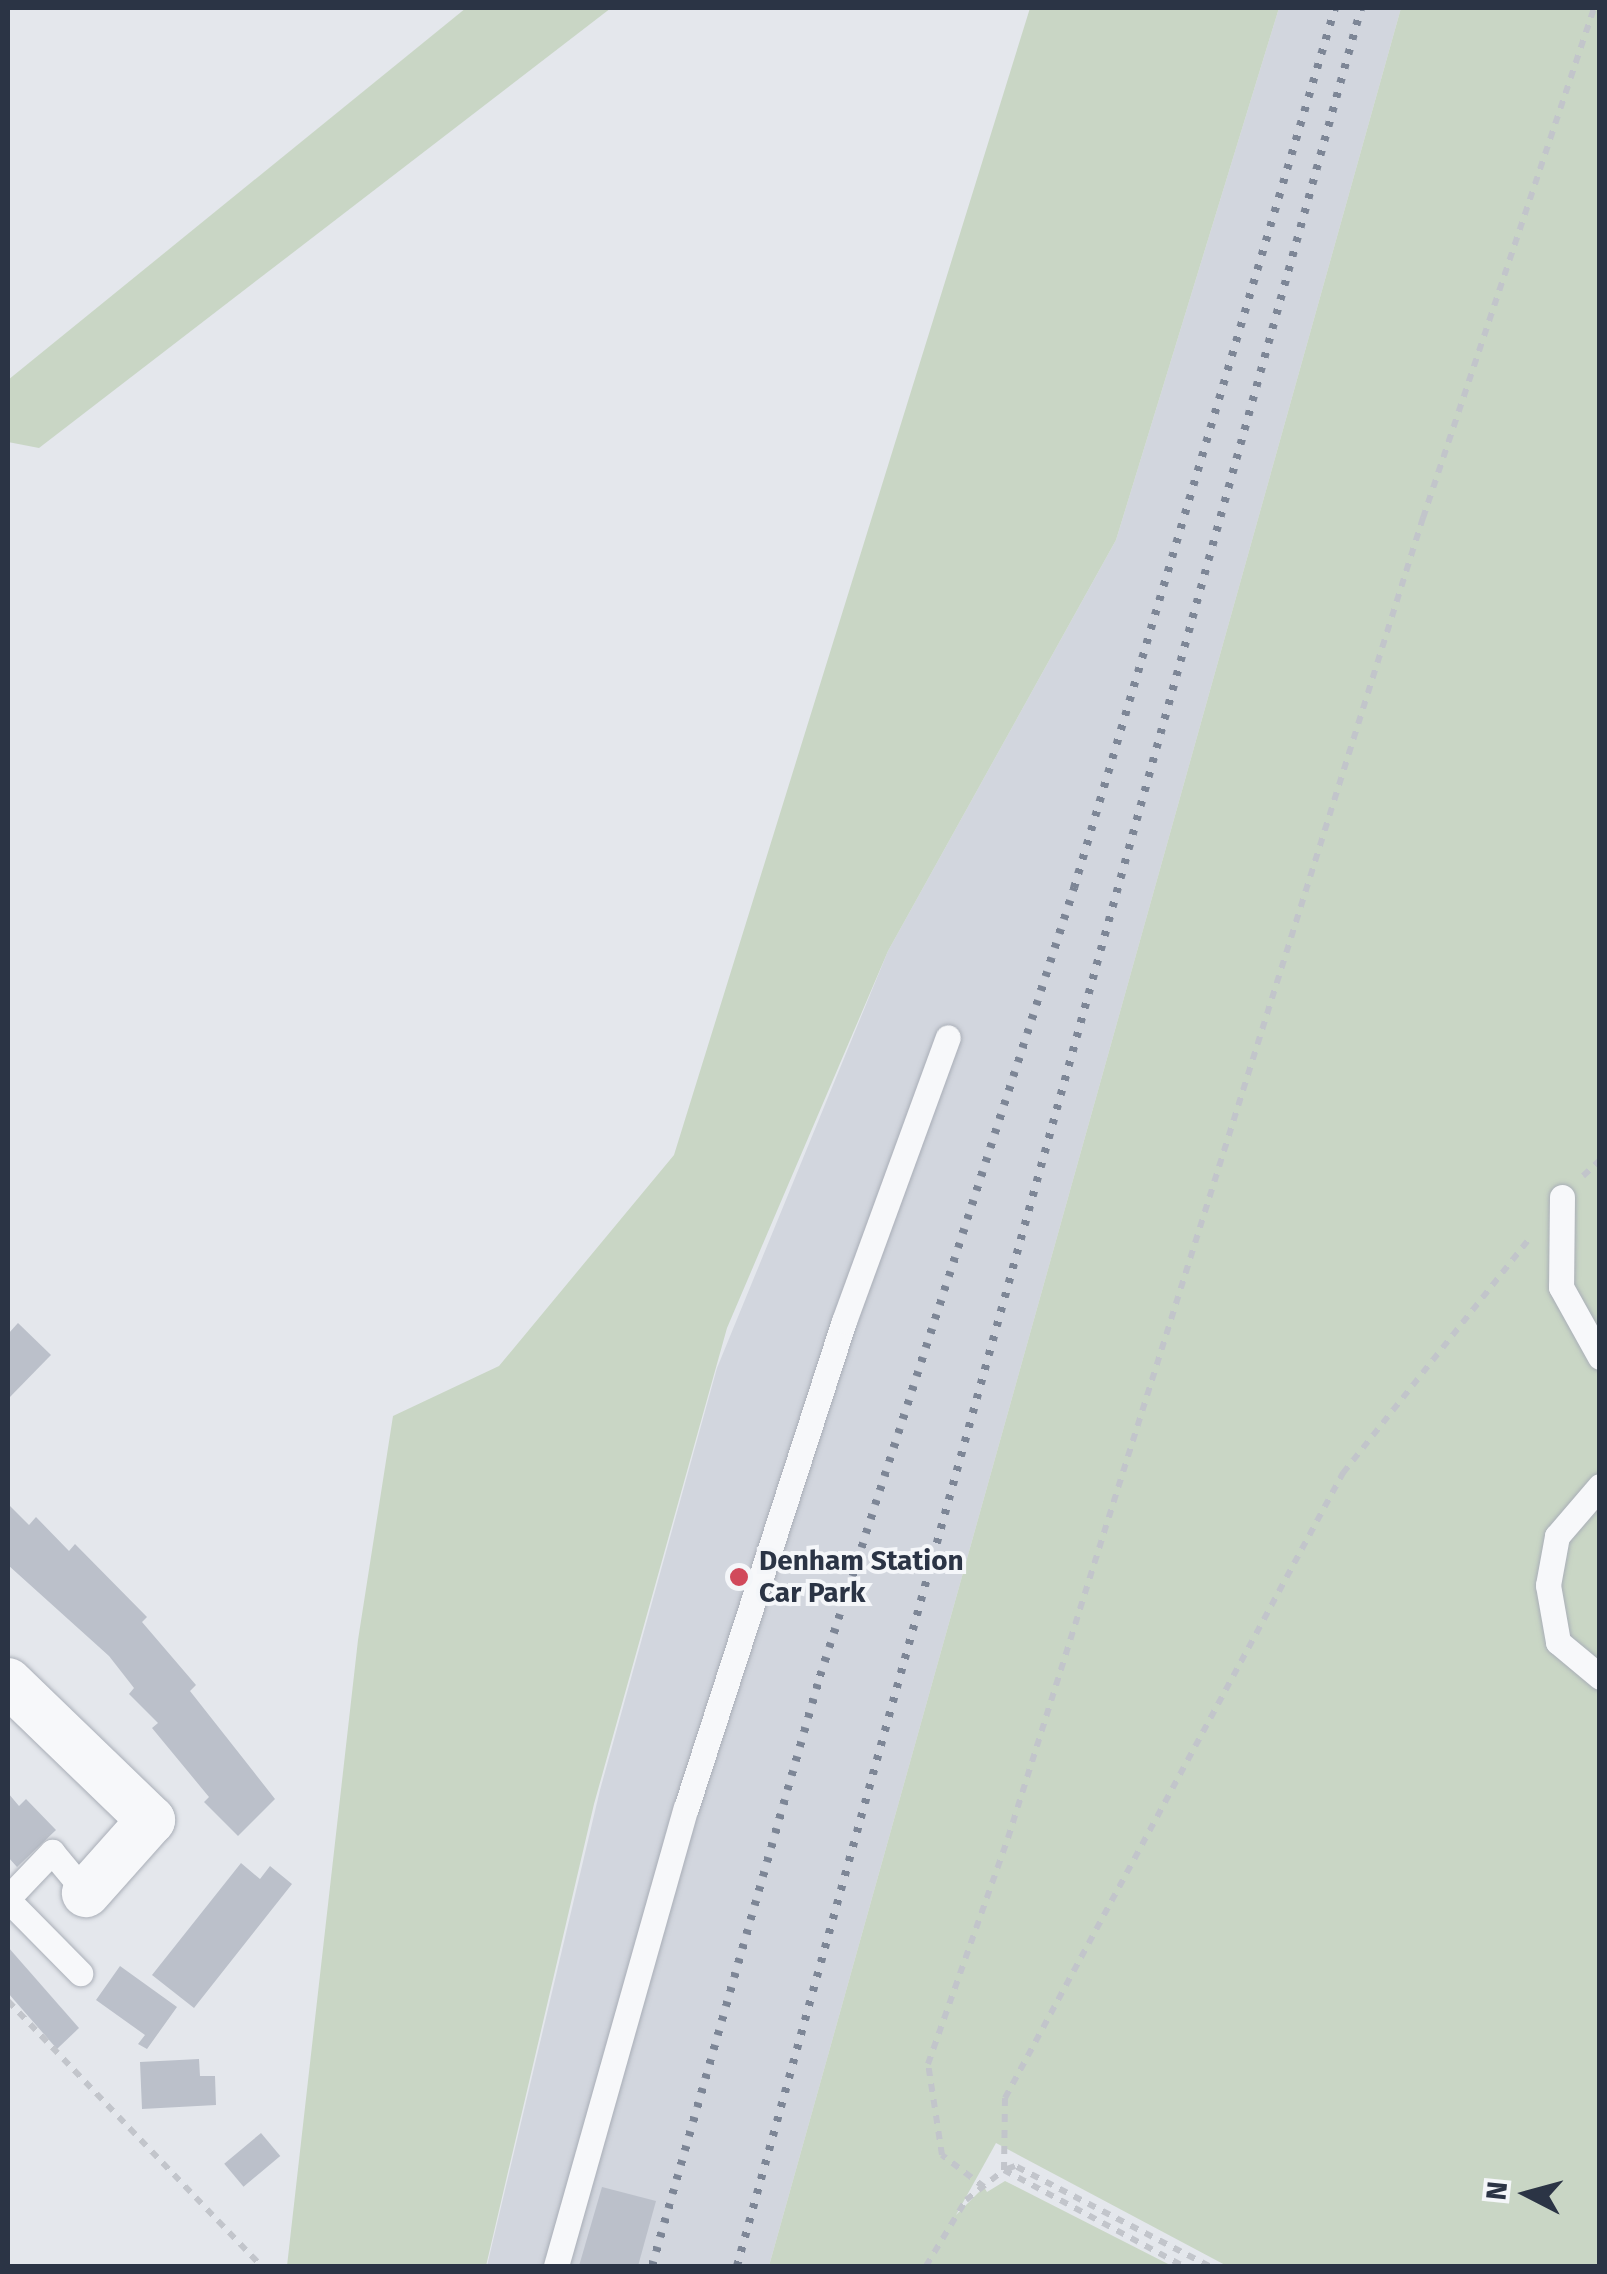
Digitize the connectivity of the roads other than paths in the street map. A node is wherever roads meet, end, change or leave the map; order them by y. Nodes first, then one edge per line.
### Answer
1 (948, 1037) dead end
2 (1562, 1197) road end
3 (1600, 1357) edge
4 (1600, 1486) edge
5 (1600, 1677) edge
6 (8, 1682) edge
7 (86, 1892) joint
8 (8, 1899) edge
9 (80, 1973) dead end
10 (556, 2266) edge

1 - 10 lane
2 - 3 lane
4 - 5 lane
6 - 7 street
7 - 8 lane
8 - 9 lane

